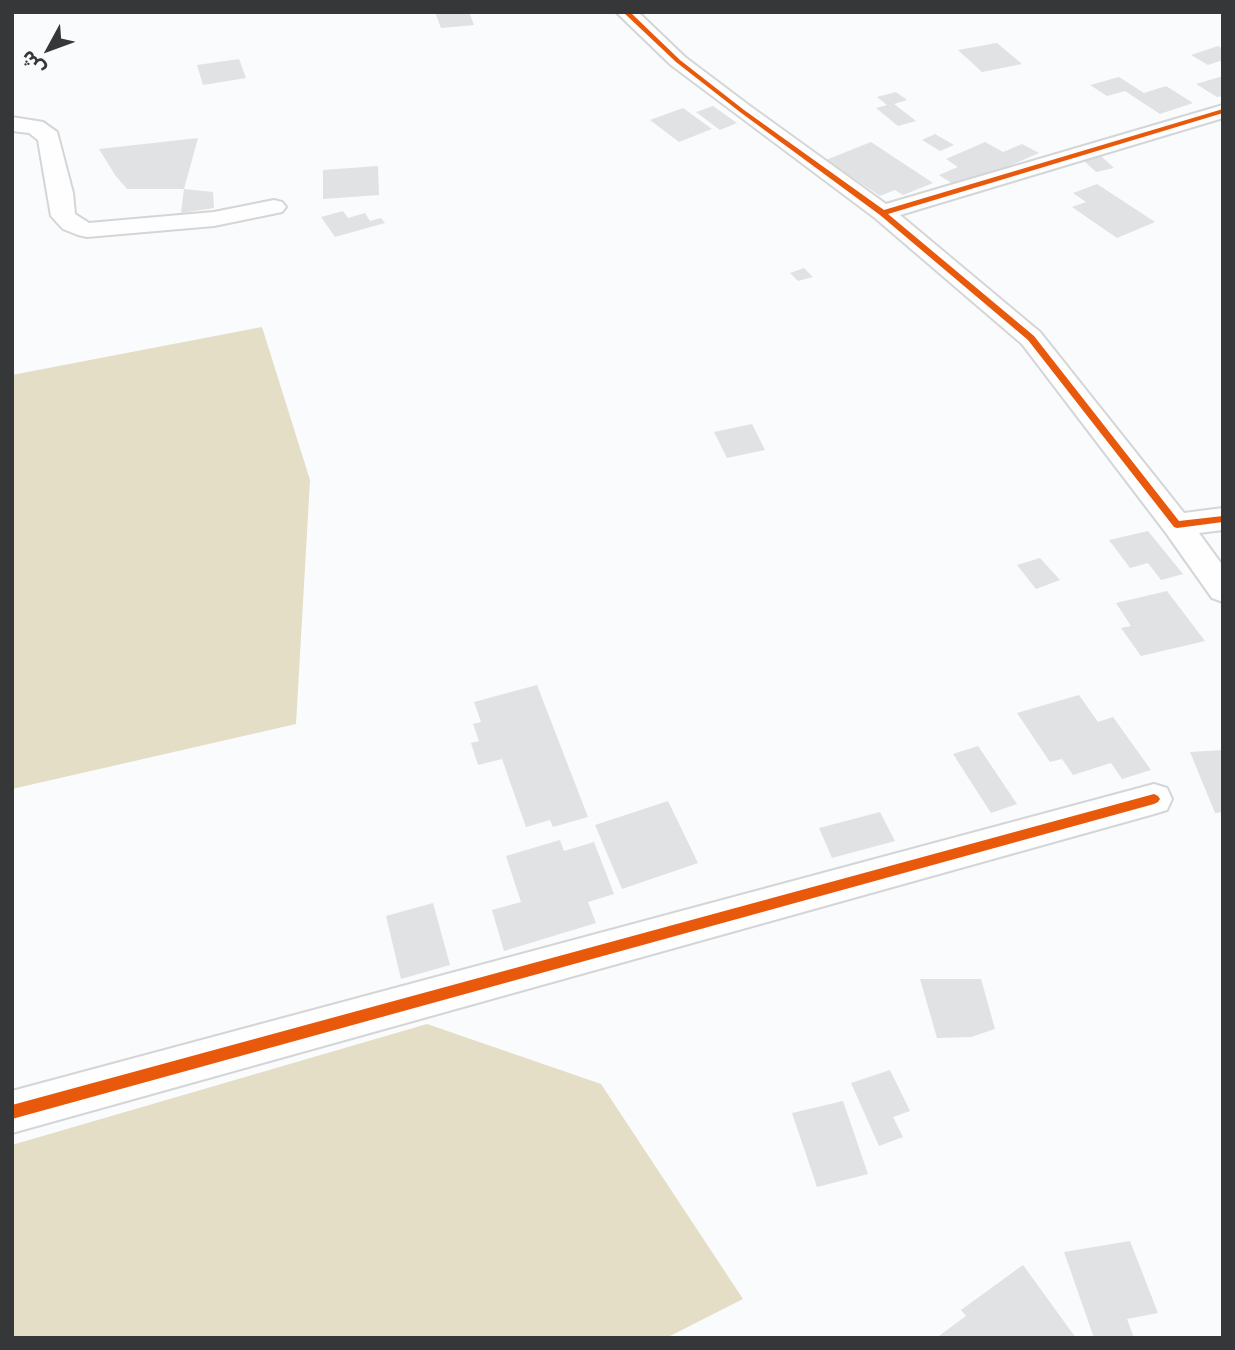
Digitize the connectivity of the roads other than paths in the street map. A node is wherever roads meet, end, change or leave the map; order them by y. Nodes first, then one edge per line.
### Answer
1 (626, 12) edge
2 (1223, 111) edge
3 (12, 124) edge
4 (274, 207) dead end
5 (883, 213) junction
6 (1223, 519) edge
7 (1177, 525) junction
8 (1223, 590) edge
9 (1154, 799) dead end
10 (12, 1112) edge

1 - 5 street
2 - 5 street
3 - 4 street
5 - 7 street
6 - 7 street
7 - 8 street
9 - 10 street

